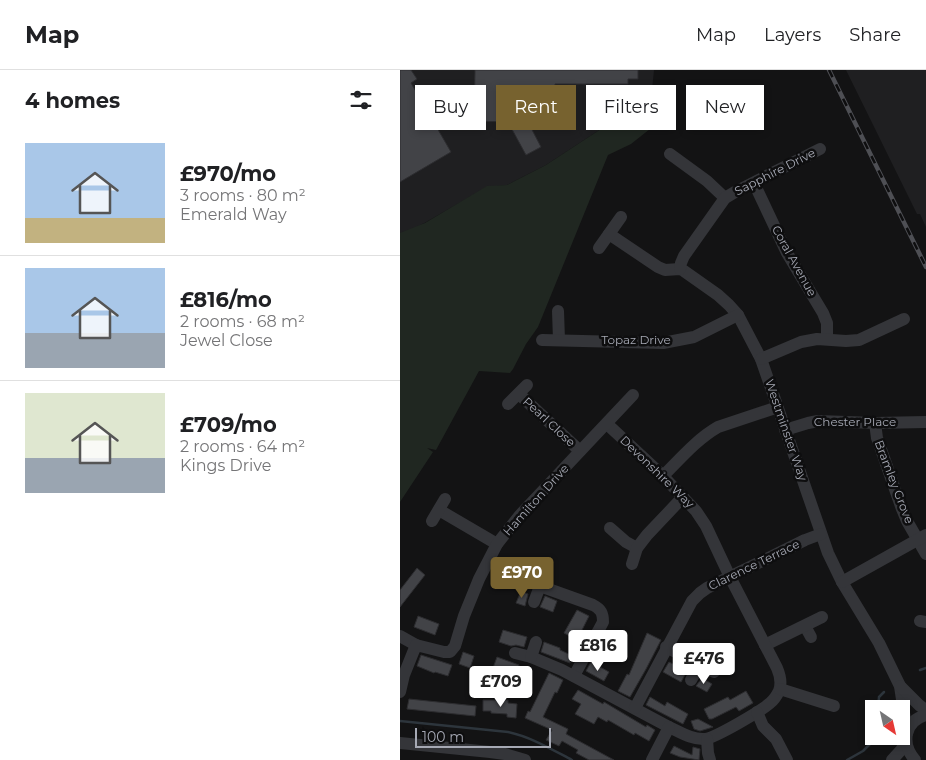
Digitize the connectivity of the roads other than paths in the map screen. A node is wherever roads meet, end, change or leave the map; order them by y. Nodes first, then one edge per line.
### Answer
1 (820, 149) dead end
2 (670, 154) dead end
3 (754, 183) junction
4 (725, 198) junction
5 (621, 217) dead end
6 (609, 234) junction
7 (599, 248) dead end
8 (680, 269) junction
9 (558, 311) dead end
10 (738, 315) junction
11 (904, 319) dead end
12 (827, 339) junction
13 (542, 340) dead end
14 (558, 340) junction
15 (761, 359) junction
16 (633, 395) dead end
17 (508, 404) dead end
18 (778, 407) junction
19 (926, 422) edge
20 (875, 423) junction
21 (607, 424) junction
22 (785, 430) junction
23 (580, 451) junction
24 (663, 476) junction
25 (683, 497) junction
26 (439, 510) dead end
27 (610, 528) dead end
28 (821, 534) junction
29 (922, 537) edge
30 (497, 544) junction
31 (637, 548) junction
32 (926, 554) edge
33 (632, 564) dead end
34 (730, 577) junction
35 (527, 580) dead end
36 (842, 582) junction
37 (540, 586) junction
38 (534, 602) dead end
39 (822, 617) dead end
40 (400, 636) edge
41 (536, 642) dead end
42 (416, 645) junction
43 (764, 645) junction
44 (666, 647) junction
45 (516, 653) dead end
46 (531, 657) junction
47 (700, 664) junction
48 (714, 672) dead end
49 (574, 676) junction
50 (691, 680) dead end
51 (900, 686) junction
52 (780, 688) junction
53 (400, 692) edge
54 (902, 700) edge
55 (834, 706) dead end
56 (635, 708) junction
57 (926, 710) edge
58 (756, 712) junction
59 (926, 715) edge
60 (910, 726) edge
61 (668, 727) junction
62 (707, 739) junction
63 (400, 743) edge
64 (903, 745) edge
65 (906, 745) edge
66 (790, 756) edge
67 (525, 760) edge
68 (652, 760) edge
69 (710, 760) edge
70 (892, 760) edge
71 (915, 760) edge

1 - 3 street, Sapphire Drive
2 - 4 street
3 - 4 street, Sapphire Drive
3 - 12 street, Coral Avenue
4 - 8 street, Sapphire Drive
5 - 6 street
6 - 7 street
6 - 8 street, Westminster Way
8 - 10 street, Westminster Way
9 - 14 street
10 - 14 street, Topaz Drive
10 - 15 street, Westminster Way
11 - 12 street
12 - 15 street
13 - 14 street, Topaz Drive
15 - 18 street, Westminster Way
16 - 21 street, Hamilton Drive
17 - 23 street, Pearl Close
18 - 22 street, Westminster Way
18 - 24 street
19 - 20 street, Chester Place
20 - 22 street, Chester Place
20 - 29 street, Bramley Grove
21 - 23 street, Hamilton Drive
21 - 24 street, Devonshire Way
22 - 28 street, Westminster Way
23 - 30 street, Hamilton Drive
24 - 25 street, Devonshire Way
25 - 31 street
25 - 34 street, Devonshire Way
26 - 30 street
27 - 31 street
28 - 34 street, Clarence Terrace
28 - 36 street, Westminster Way
29 - 32 street, Bramley Grove
29 - 36 street
30 - 42 street, Hamilton Drive
31 - 33 street
34 - 43 street, Devonshire Way
34 - 44 street, Clarence Terrace
35 - 37 street
36 - 51 street, Westminster Way
37 - 38 street
37 - 49 street
39 - 43 street
40 - 42 street, Hamilton Drive
41 - 46 street
42 - 53 street
43 - 52 street, Devonshire Way
44 - 47 street
44 - 56 street, Clarence Terrace
45 - 46 street
46 - 49 street
47 - 48 street
47 - 50 street
49 - 56 street
51 - 54 street, Westminster Way
51 - 57 street, Westminster Way
52 - 55 street
52 - 58 street
56 - 61 street
58 - 62 street
58 - 66 street
59 - 60 street
61 - 62 street
61 - 68 street
62 - 69 street
63 - 67 street
64 - 70 street
65 - 71 street, Westminster Way

